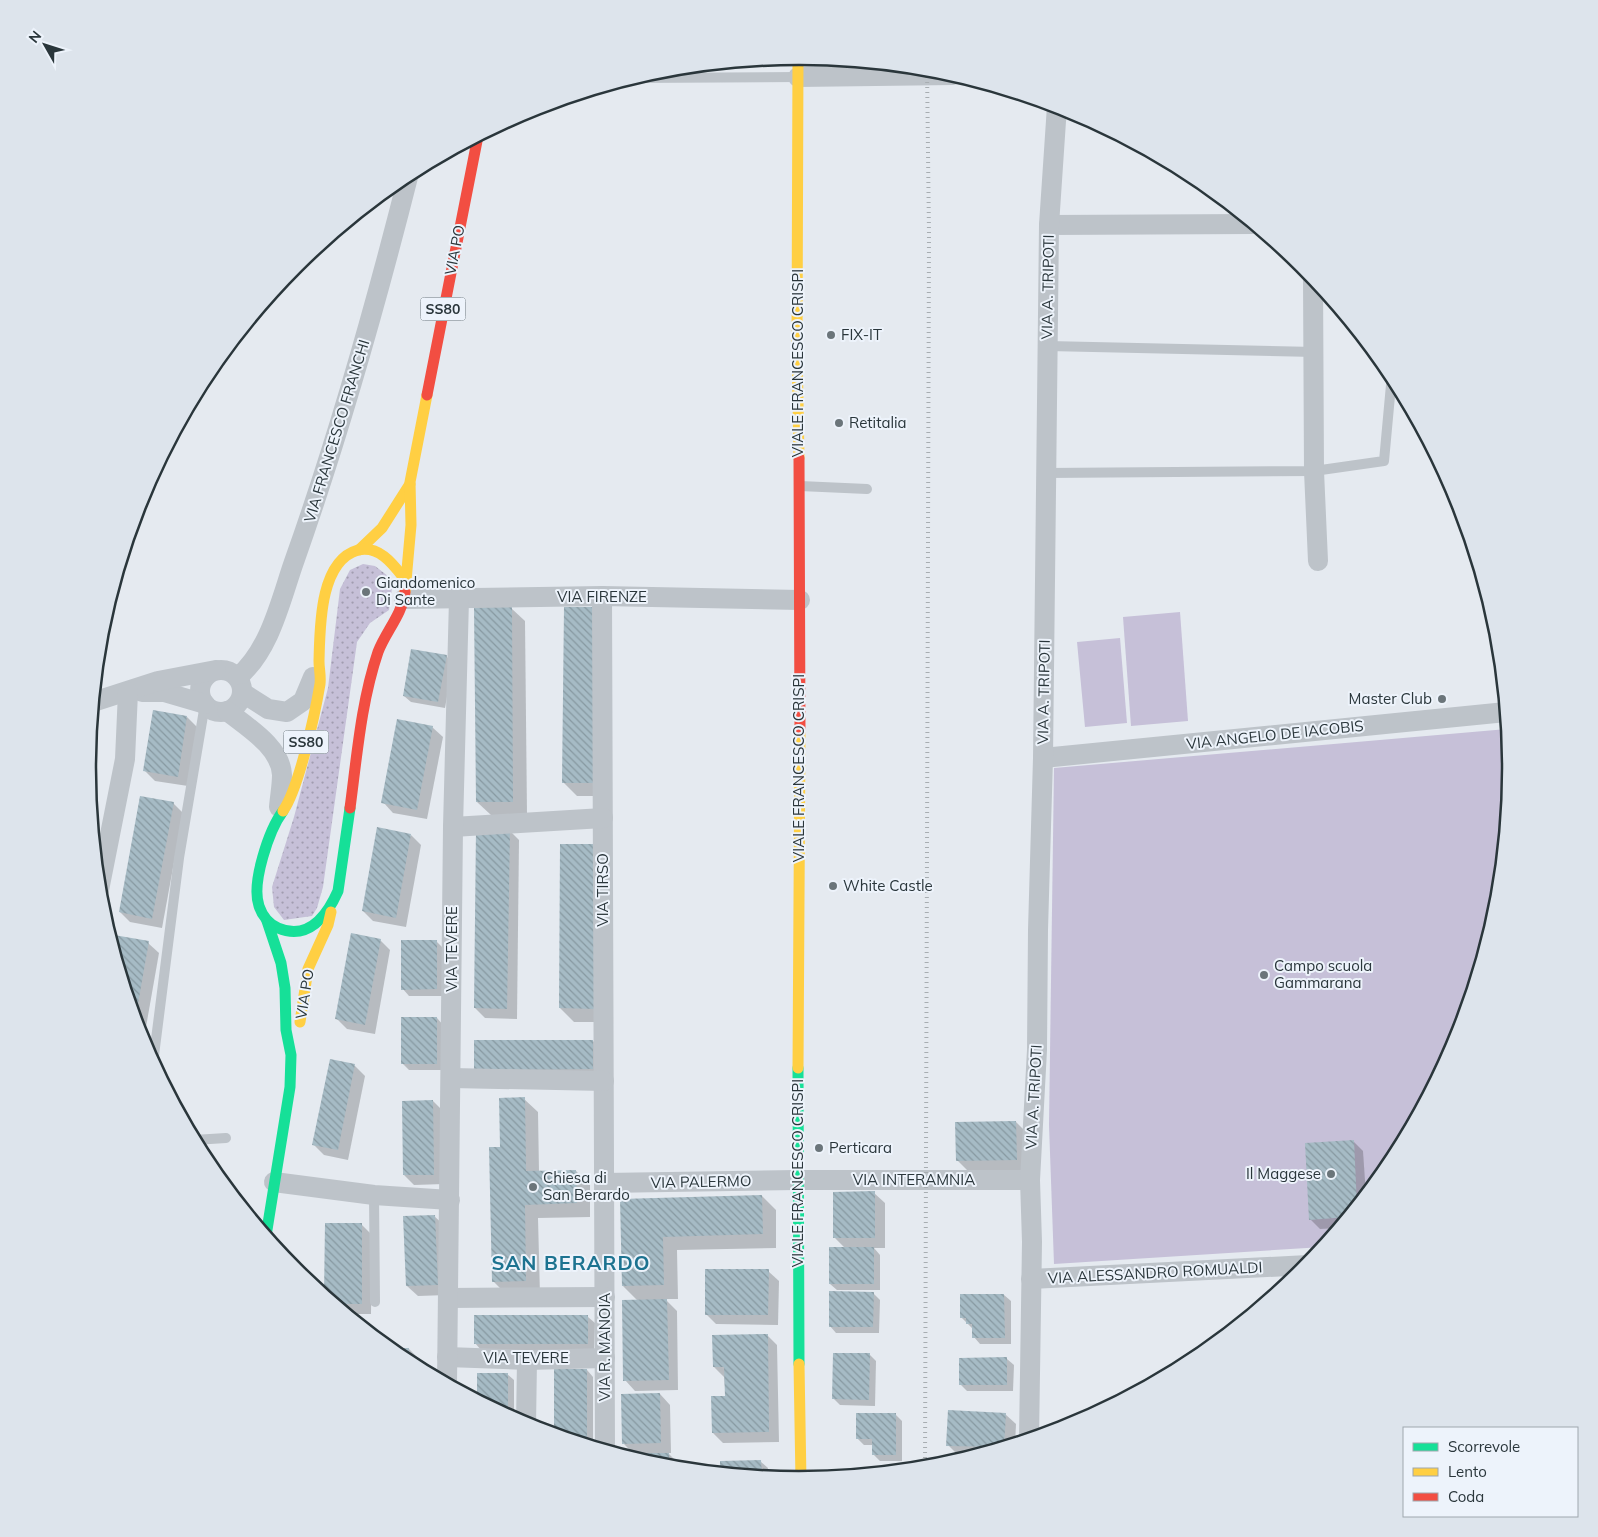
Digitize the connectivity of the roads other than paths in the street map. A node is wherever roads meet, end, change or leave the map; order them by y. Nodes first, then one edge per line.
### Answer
1 (798, 65) edge
2 (916, 75) edge
3 (798, 77) junction
4 (669, 78) edge
5 (1056, 114) edge
6 (476, 144) edge
7 (406, 186) edge
8 (1244, 224) edge
9 (1049, 225) junction
10 (1313, 289) edge
11 (1048, 346) junction
12 (1315, 352) junction
13 (1391, 389) edge
14 (1314, 471) junction
15 (1046, 473) junction
16 (410, 482) junction
17 (799, 486) junction
18 (867, 489) dead end
19 (359, 550) junction
20 (1318, 561) dead end
21 (404, 578) junction
22 (602, 596) junction
23 (404, 599) junction
24 (459, 599) junction
25 (800, 600) junction
26 (318, 661) junction
27 (216, 670) junction
28 (240, 685) junction
29 (128, 692) junction
30 (99, 700) edge
31 (205, 704) junction
32 (227, 711) junction
33 (1500, 713) edge
34 (1043, 758) junction
35 (603, 818) junction
36 (277, 819) junction
37 (453, 827) junction
38 (103, 869) edge
39 (332, 908) junction
40 (267, 921) junction
41 (155, 1050) edge
42 (291, 1055) junction
43 (452, 1078) junction
44 (604, 1081) junction
45 (226, 1138) dead end
46 (202, 1140) edge
47 (797, 1180) junction
48 (1030, 1180) junction
49 (604, 1184) junction
50 (273, 1189) junction
51 (374, 1195) junction
52 (450, 1200) junction
53 (264, 1225) edge
54 (267, 1229) edge
55 (1296, 1266) edge
56 (1031, 1279) junction
57 (605, 1297) junction
58 (448, 1298) junction
59 (375, 1302) dead end
60 (447, 1357) junction
61 (605, 1358) junction
62 (527, 1360) junction
63 (447, 1378) edge
64 (526, 1416) edge
65 (1029, 1433) edge
66 (605, 1444) edge
67 (801, 1472) edge

1 - 3 main road, VIALE FRANCESCO CRISPI
2 - 3 street
3 - 4 lane
3 - 17 main road, VIALE FRANCESCO CRISPI
5 - 9 street, VIA A. TRIPOTI
6 - 16 main road, VIA PO / SS80
7 - 28 street, VIA FRANCESCO FRANCHI
8 - 9 street
9 - 11 street, VIA A. TRIPOTI
10 - 12 street
11 - 12 lane
11 - 15 street, VIA A. TRIPOTI
12 - 14 street
13 - 14 lane
14 - 15 lane
14 - 20 street
15 - 34 street, VIA A. TRIPOTI
16 - 19 main road, VIA PO / SS80
16 - 21 main road, VIA PO / SS80
17 - 18 lane
17 - 25 main road, VIALE FRANCESCO CRISPI
19 - 21 main road
19 - 26 main road, SS80
21 - 23 main road, SS80
22 - 24 street, VIA FIRENZE
22 - 25 street, VIA FIRENZE
22 - 35 street, VIA TIRSO
23 - 24 street, VIA FIRENZE
23 - 39 main road, SS80
24 - 37 street, VIA TEVERE
25 - 47 main road, VIALE FRANCESCO CRISPI
26 - 28 street
26 - 36 main road, SS80
27 - 28 street
27 - 29 street
27 - 31 street
28 - 32 street
29 - 30 street
29 - 31 street
29 - 38 street
31 - 32 street
31 - 41 lane
32 - 36 street
33 - 34 street, VIA ANGELO DE IACOBIS
34 - 48 street, VIA A. TRIPOTI
35 - 37 street
35 - 44 street, VIA TIRSO
36 - 40 main road, SS80
37 - 43 street, VIA TEVERE
39 - 40 main road, SS80
39 - 42 main road, VIA PO / SS80
40 - 42 main road, VIA PO / SS80
42 - 50 main road, VIA PO / SS80
43 - 44 street
43 - 52 street, VIA TEVERE
44 - 49 street, VIA TIRSO
45 - 46 lane
47 - 48 street, VIA INTERAMNIA
47 - 49 street, VIA PALERMO
47 - 67 main road, VIALE FRANCESCO CRISPI
48 - 56 street, VIA A. TRIPOTI
49 - 57 street, VIA R. MANOIA
50 - 51 street
50 - 53 main road, VIA PO / SS80
50 - 54 main road, VIA PO / SS80
51 - 52 street
51 - 59 lane
52 - 58 street, VIA TEVERE
55 - 56 street, VIA ALESSANDRO ROMUALDI
56 - 65 street, VIA A. TRIPOTI
57 - 58 street
57 - 61 street, VIA R. MANOIA
58 - 60 street, VIA TEVERE
60 - 62 street, VIA TEVERE
60 - 63 street, VIA TEVERE
61 - 62 street, VIA TEVERE
61 - 66 street, VIA R. MANOIA
62 - 64 street

